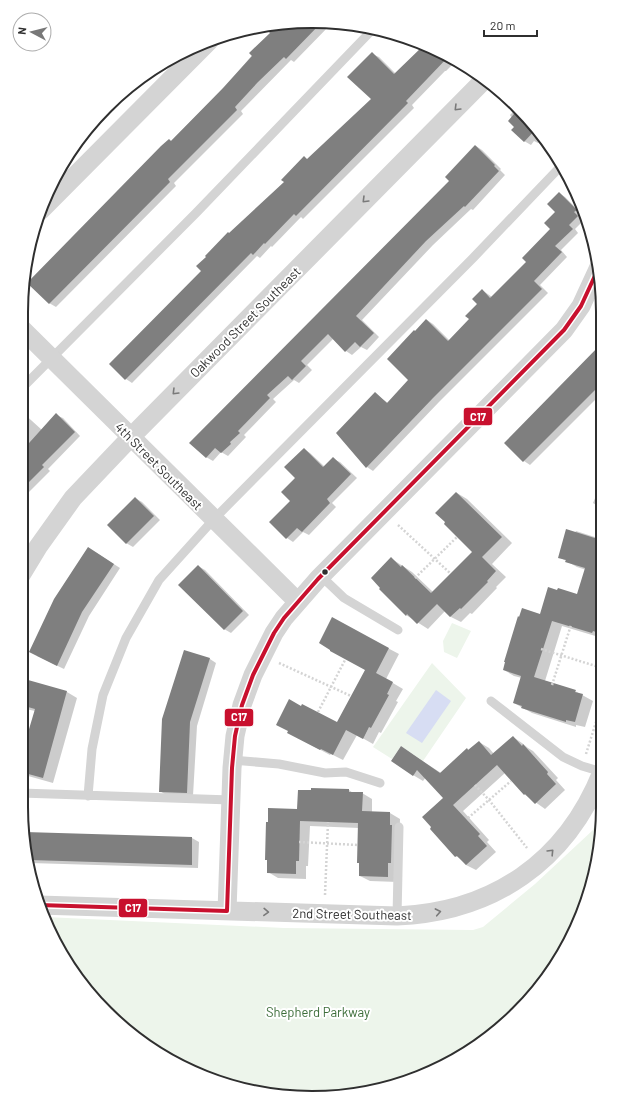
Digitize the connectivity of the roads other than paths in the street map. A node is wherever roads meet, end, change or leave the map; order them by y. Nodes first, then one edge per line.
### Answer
1 (369, 33) edge
2 (198, 52) edge
3 (480, 84) edge
4 (558, 170) edge
5 (51, 199) edge
6 (594, 278) edge
7 (28, 335) edge
8 (52, 359) junction
9 (28, 383) edge
10 (131, 437) junction
11 (214, 519) junction
12 (28, 564) edge
13 (321, 576) junction
14 (298, 602) junction
15 (398, 630) dead end
16 (491, 701) dead end
17 (232, 760) junction
18 (596, 770) edge
19 (380, 783) dead end
20 (596, 786) edge
21 (28, 793) edge
22 (88, 796) junction
23 (231, 800) junction
24 (399, 827) dead end
25 (46, 905) edge
26 (227, 911) junction
27 (397, 916) junction

1 - 8 lane
2 - 5 street
3 -> 10 street, Oakwood Street Southeast
4 - 11 lane
6 - 13 street
7 - 8 street, 4th Street Southeast
8 - 9 lane
8 - 10 street, 4th Street Southeast
10 - 11 street, 4th Street Southeast
10 - 12 street, Oakwood Street Southeast
11 - 14 street, 4th Street Southeast
11 - 22 lane
13 - 14 street
13 - 15 lane
14 - 17 street
16 - 18 lane
17 - 19 lane
17 - 23 street
27 -> 20 street, 2nd Street Southeast
21 - 22 lane
22 - 23 lane
23 - 26 street
24 - 27 lane
25 - 26 street, 2nd Street Southeast
26 -> 27 street, 2nd Street Southeast

